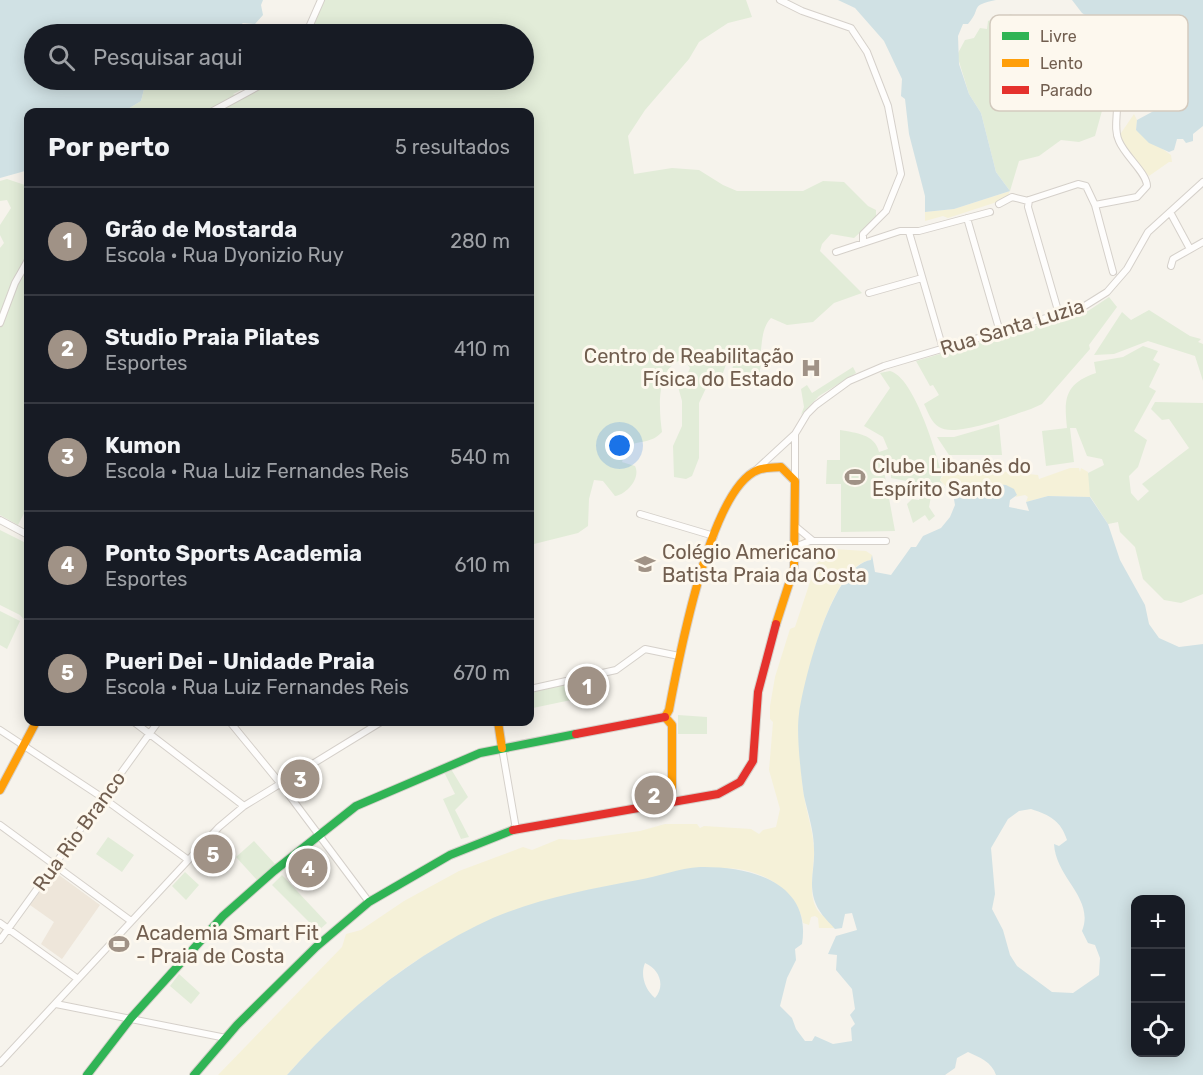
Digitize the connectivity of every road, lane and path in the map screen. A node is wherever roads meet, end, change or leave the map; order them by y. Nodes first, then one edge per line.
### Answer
1 (321, 0) edge
2 (780, 0) edge
3 (310, 24) edge
4 (252, 90) edge
5 (218, 108) edge
6 (1117, 111) edge
7 (1203, 182) edge
8 (1028, 201) junction
9 (999, 204) dead end
10 (1095, 206) junction
11 (990, 212) dead end
12 (1170, 212) junction
13 (967, 218) junction
14 (909, 232) junction
15 (1203, 242) edge
16 (863, 243) junction
17 (1190, 249) junction
18 (836, 252) dead end
19 (1171, 266) dead end
20 (24, 267) edge
21 (1113, 272) dead end
22 (922, 278) junction
23 (868, 293) dead end
24 (1059, 314) junction
25 (0, 324) edge
26 (1000, 332) junction
27 (943, 349) junction
28 (795, 434) junction
29 (752, 473) junction
30 (795, 481) junction
31 (640, 514) dead end
32 (0, 520) edge
33 (795, 526) junction
34 (24, 533) edge
35 (714, 536) junction
36 (813, 541) junction
37 (886, 541) dead end
38 (795, 547) junction
39 (679, 656) junction
40 (534, 688) edge
41 (665, 717) junction
42 (34, 726) edge
43 (140, 726) edge
44 (155, 726) edge
45 (233, 726) edge
46 (374, 726) edge
47 (499, 726) edge
48 (0, 730) edge
49 (150, 733) junction
50 (23, 746) junction
51 (502, 748) junction
52 (280, 783) junction
53 (0, 790) edge
54 (103, 798) junction
55 (672, 802) junction
56 (244, 806) junction
57 (0, 825) edge
58 (516, 829) junction
59 (319, 834) junction
60 (188, 859) junction
61 (54, 865) junction
62 (369, 902) junction
63 (131, 921) junction
64 (0, 923) edge
65 (9, 929) junction
66 (0, 940) edge
67 (78, 979) junction
68 (56, 1004) junction
69 (131, 1018) junction
70 (226, 1038) junction
71 (0, 1063) edge
72 (87, 1075) edge
73 (194, 1075) edge

1 - 3 street
2 - 16 street
4 - 5 street
6 - 10 street
7 - 12 street, Rua Santa Luzia
8 - 9 street
8 - 10 street
8 - 24 street
10 - 21 street
11 - 13 street
12 - 17 street
12 - 24 street, Rua Santa Luzia
13 - 14 street
13 - 26 street
14 - 16 street
14 - 22 street
15 - 17 street
16 - 18 street
17 - 19 street
20 - 25 street
22 - 23 street
22 - 27 street
24 - 26 street, Rua Santa Luzia
26 - 27 street, Rua Santa Luzia
27 - 28 street, Rua Santa Luzia
28 - 29 street, Rua Santa Luzia
28 - 30 street
29 - 30 street
29 - 35 street
30 - 33 street
31 - 35 street
32 - 34 street
33 - 36 street
33 - 38 street
35 - 39 street
36 - 37 street
36 - 38 street
38 - 55 street
39 - 40 street
39 - 41 street
41 - 51 street
41 - 55 street
42 - 50 street
43 - 49 street
44 - 49 street, Rua Rio Branco
45 - 52 street
46 - 52 street
47 - 51 street
48 - 50 street
49 - 54 street, Rua Rio Branco
49 - 56 street
50 - 53 street
50 - 54 street
51 - 58 street
51 - 59 street
52 - 56 street
52 - 59 street
54 - 60 street
54 - 61 street, Rua Rio Branco
55 - 58 street
56 - 60 street
57 - 61 street
58 - 62 street
59 - 62 street
59 - 69 street
60 - 63 street
61 - 63 street
61 - 65 street, Rua Rio Branco
62 - 70 street
63 - 67 street
64 - 65 street
65 - 66 street, Rua Rio Branco
65 - 67 street
67 - 68 street
68 - 69 street
68 - 71 street
69 - 70 street
69 - 72 street
70 - 73 street

